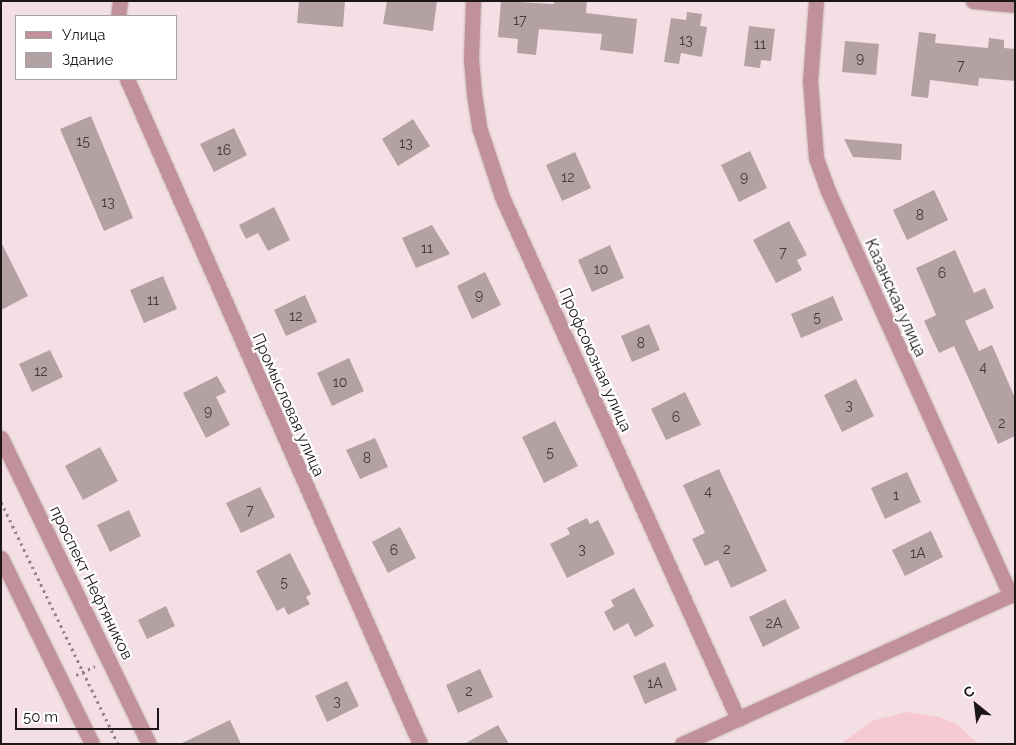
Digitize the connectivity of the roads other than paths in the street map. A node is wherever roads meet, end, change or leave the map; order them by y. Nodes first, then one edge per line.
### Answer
1 (120, 1) edge
2 (473, 1) edge
3 (816, 1) edge
4 (973, 1) edge
5 (1015, 5) edge
6 (118, 15) edge
7 (127, 80) edge
8 (1, 438) edge
9 (1, 558) edge
10 (1012, 594) edge
11 (738, 719) junction
12 (92, 744) edge
13 (149, 744) edge
14 (420, 744) edge
15 (682, 744) edge

1 - 6 street
2 - 11 street, Профсоюзная улица
3 - 10 street, Казанская улица
4 - 5 street
7 - 14 street, Промысловая улица
8 - 13 street, проспект Нефтяников
9 - 12 street
10 - 11 street
11 - 15 street

